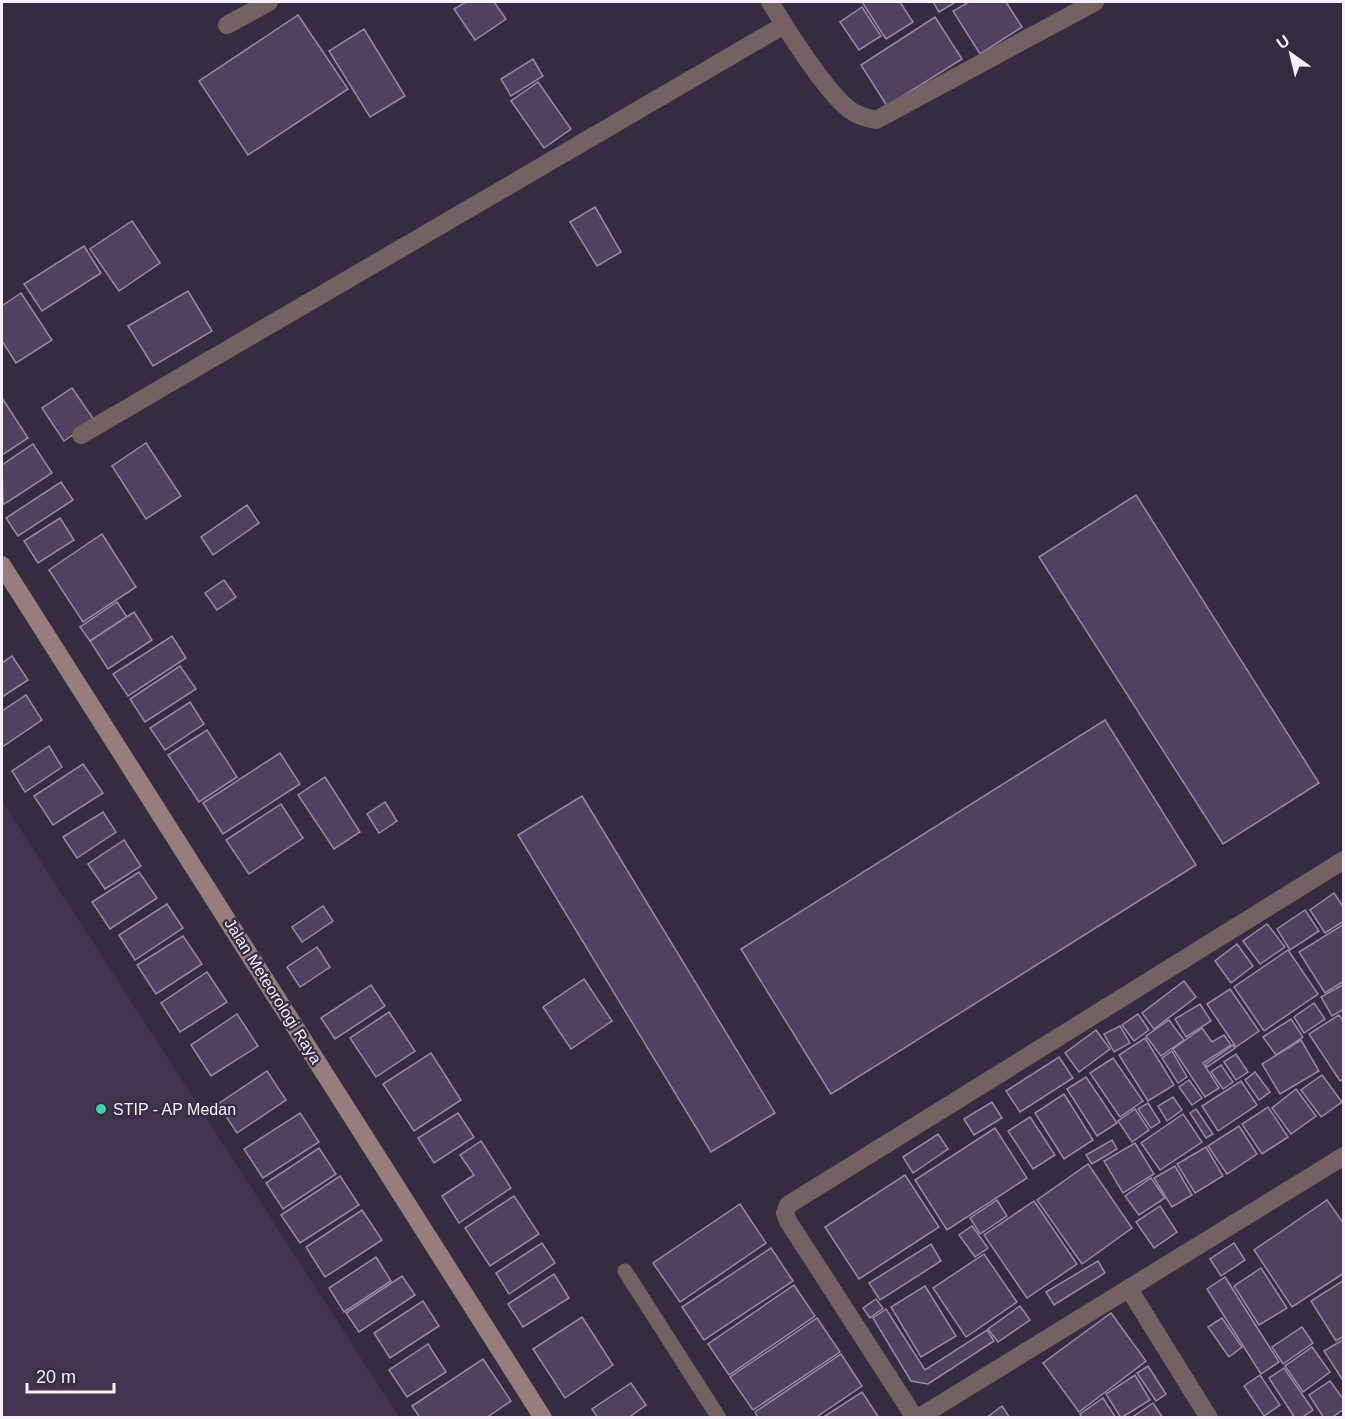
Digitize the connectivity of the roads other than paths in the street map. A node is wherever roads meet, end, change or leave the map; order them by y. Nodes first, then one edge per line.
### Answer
1 (269, 2) edge
2 (770, 2) edge
3 (1095, 2) edge
4 (784, 25) junction
5 (227, 26) dead end
6 (81, 435) dead end
7 (2, 565) edge
8 (1344, 860) edge
9 (1342, 1160) edge
10 (626, 1271) dead end
11 (1129, 1289) junction
12 (543, 1418) edge
13 (719, 1418) edge
14 (916, 1418) edge
15 (1209, 1418) edge

1 - 5 street
2 - 4 street
3 - 4 street
4 - 6 street
7 - 12 street, Jalan Meteorologi Raya
8 - 14 street
9 - 11 street
10 - 13 lane
11 - 14 street
11 - 15 street

